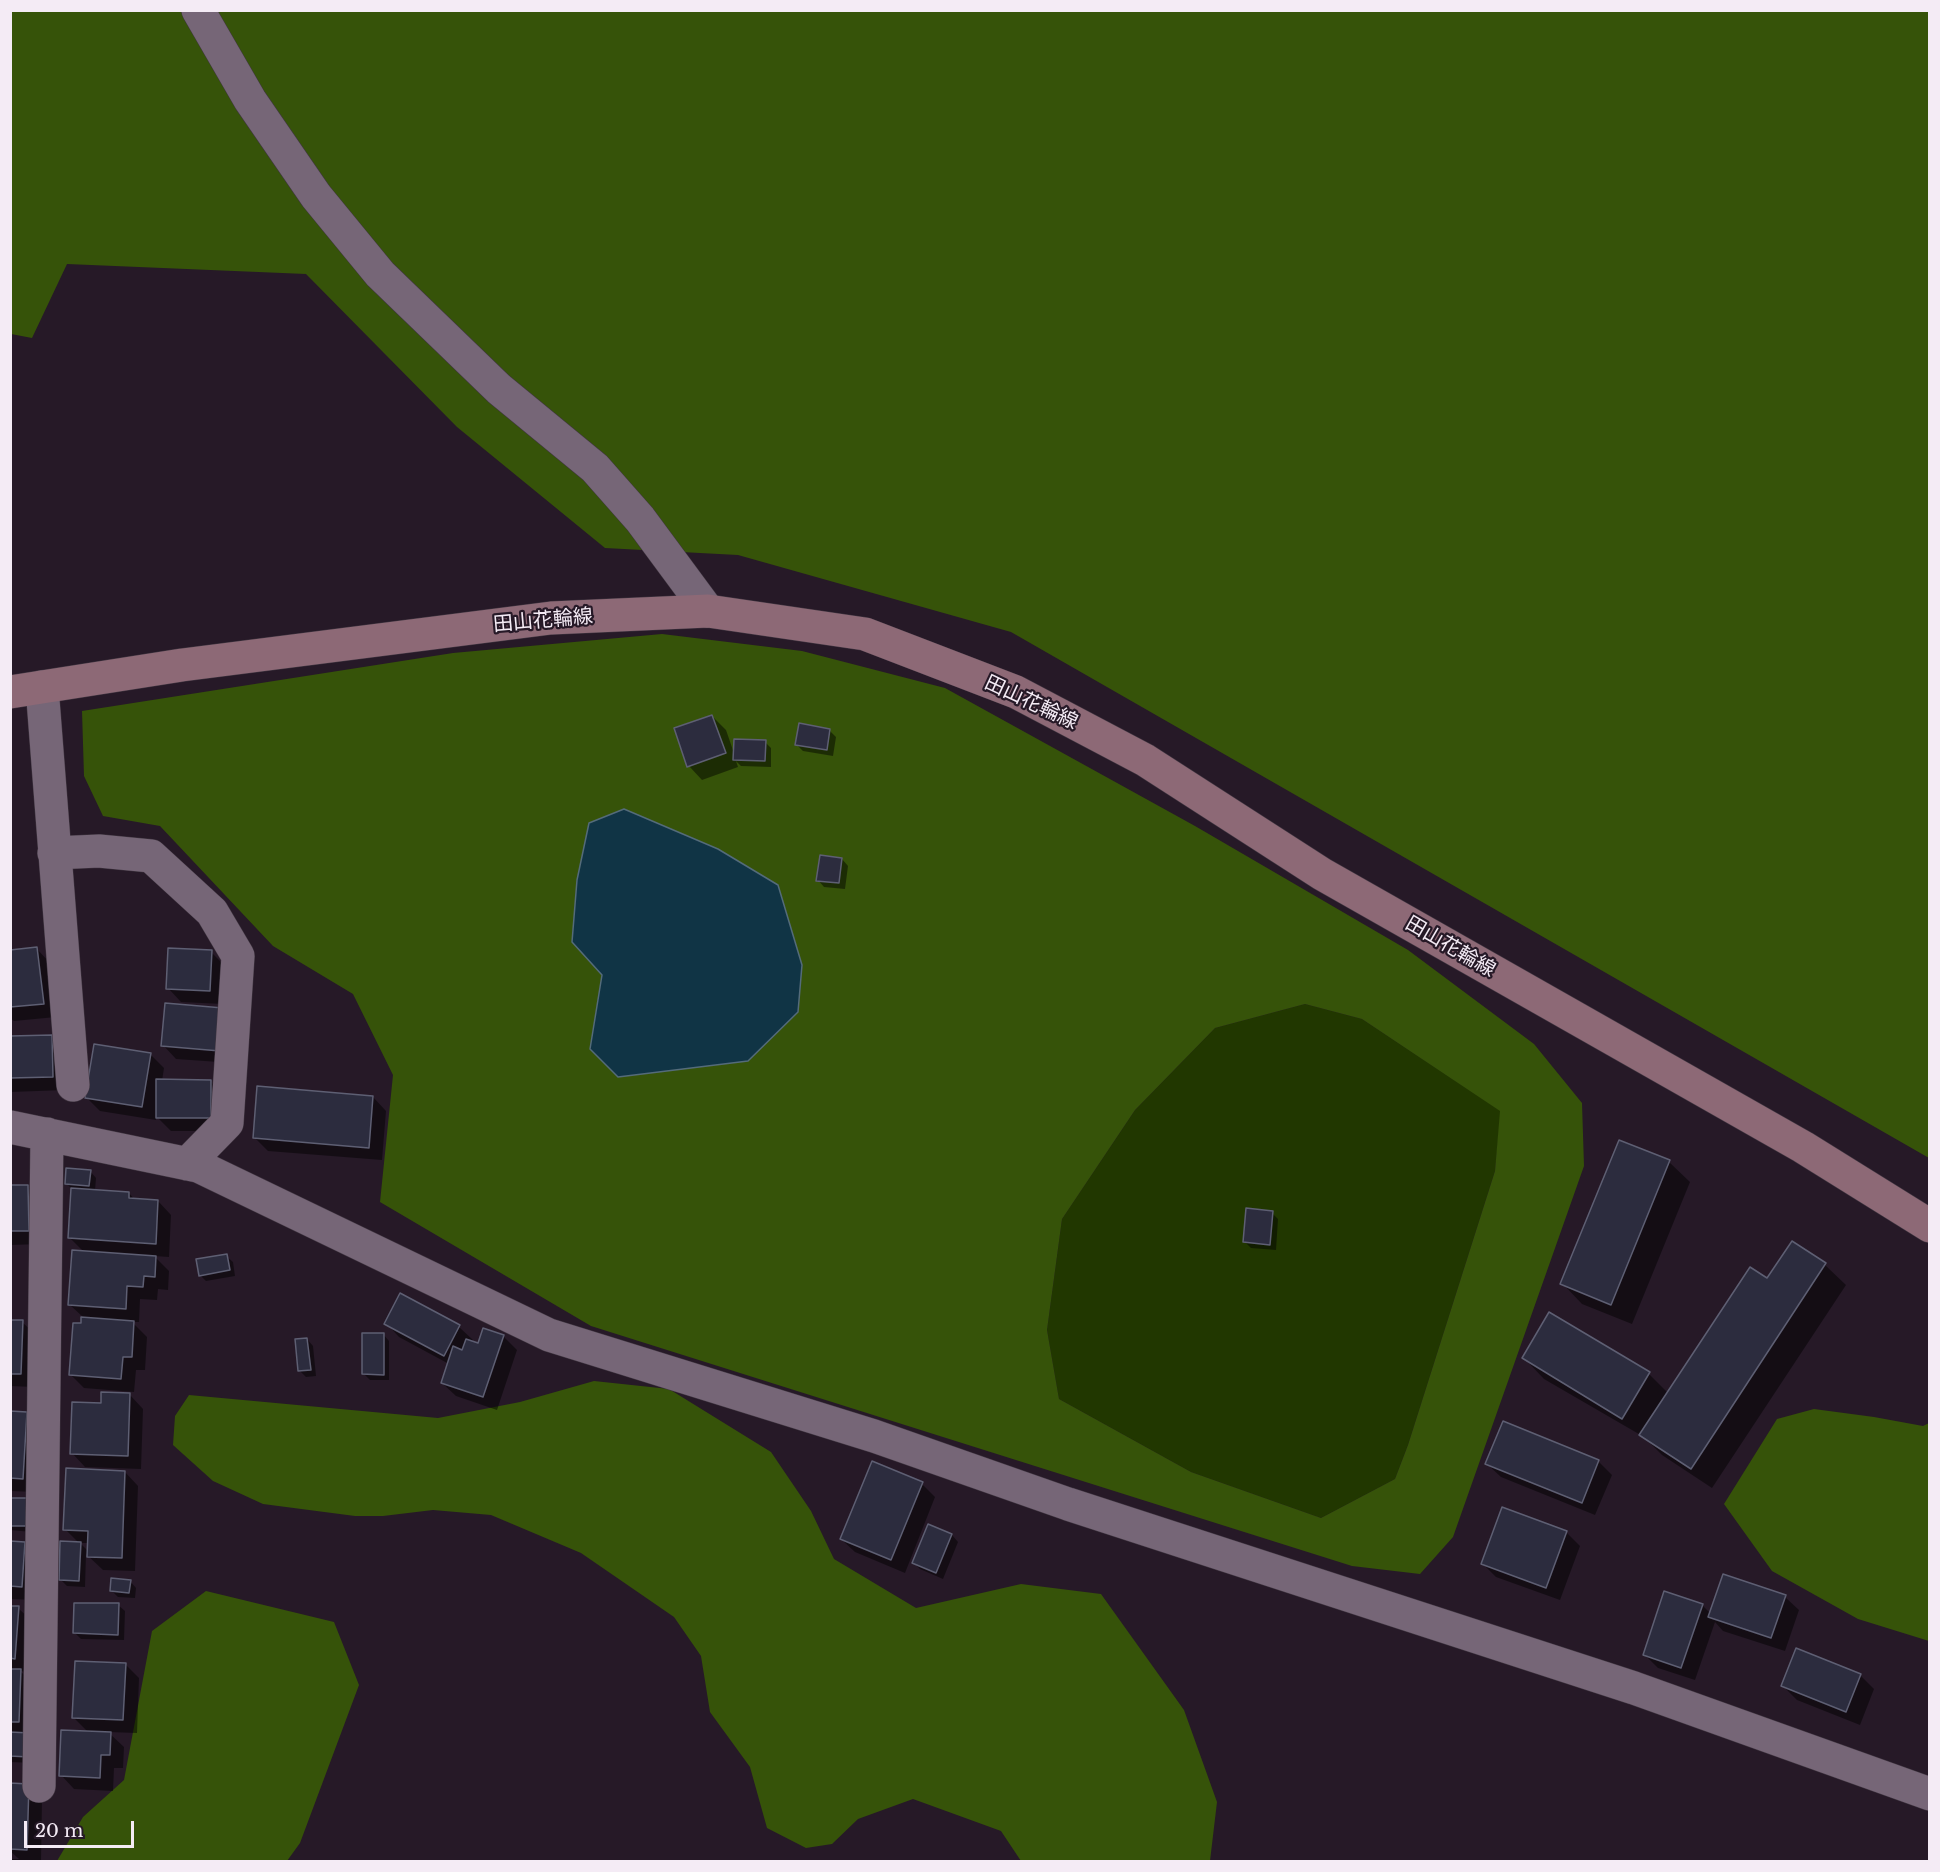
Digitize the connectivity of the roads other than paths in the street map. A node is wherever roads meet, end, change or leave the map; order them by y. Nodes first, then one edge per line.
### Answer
1 (198, 10) edge
2 (708, 610) junction
3 (26, 690) edge
4 (54, 853) junction
5 (73, 1085) dead end
6 (10, 1127) edge
7 (47, 1134) junction
8 (187, 1164) junction
9 (1929, 1226) edge
10 (39, 1786) dead end
11 (1929, 1794) edge

1 - 2 street
2 - 3 main road, 田山花輪線
2 - 9 main road, 田山花輪線
3 - 4 street
4 - 5 street
4 - 8 street
6 - 7 street
7 - 8 street
7 - 10 street
8 - 11 street

